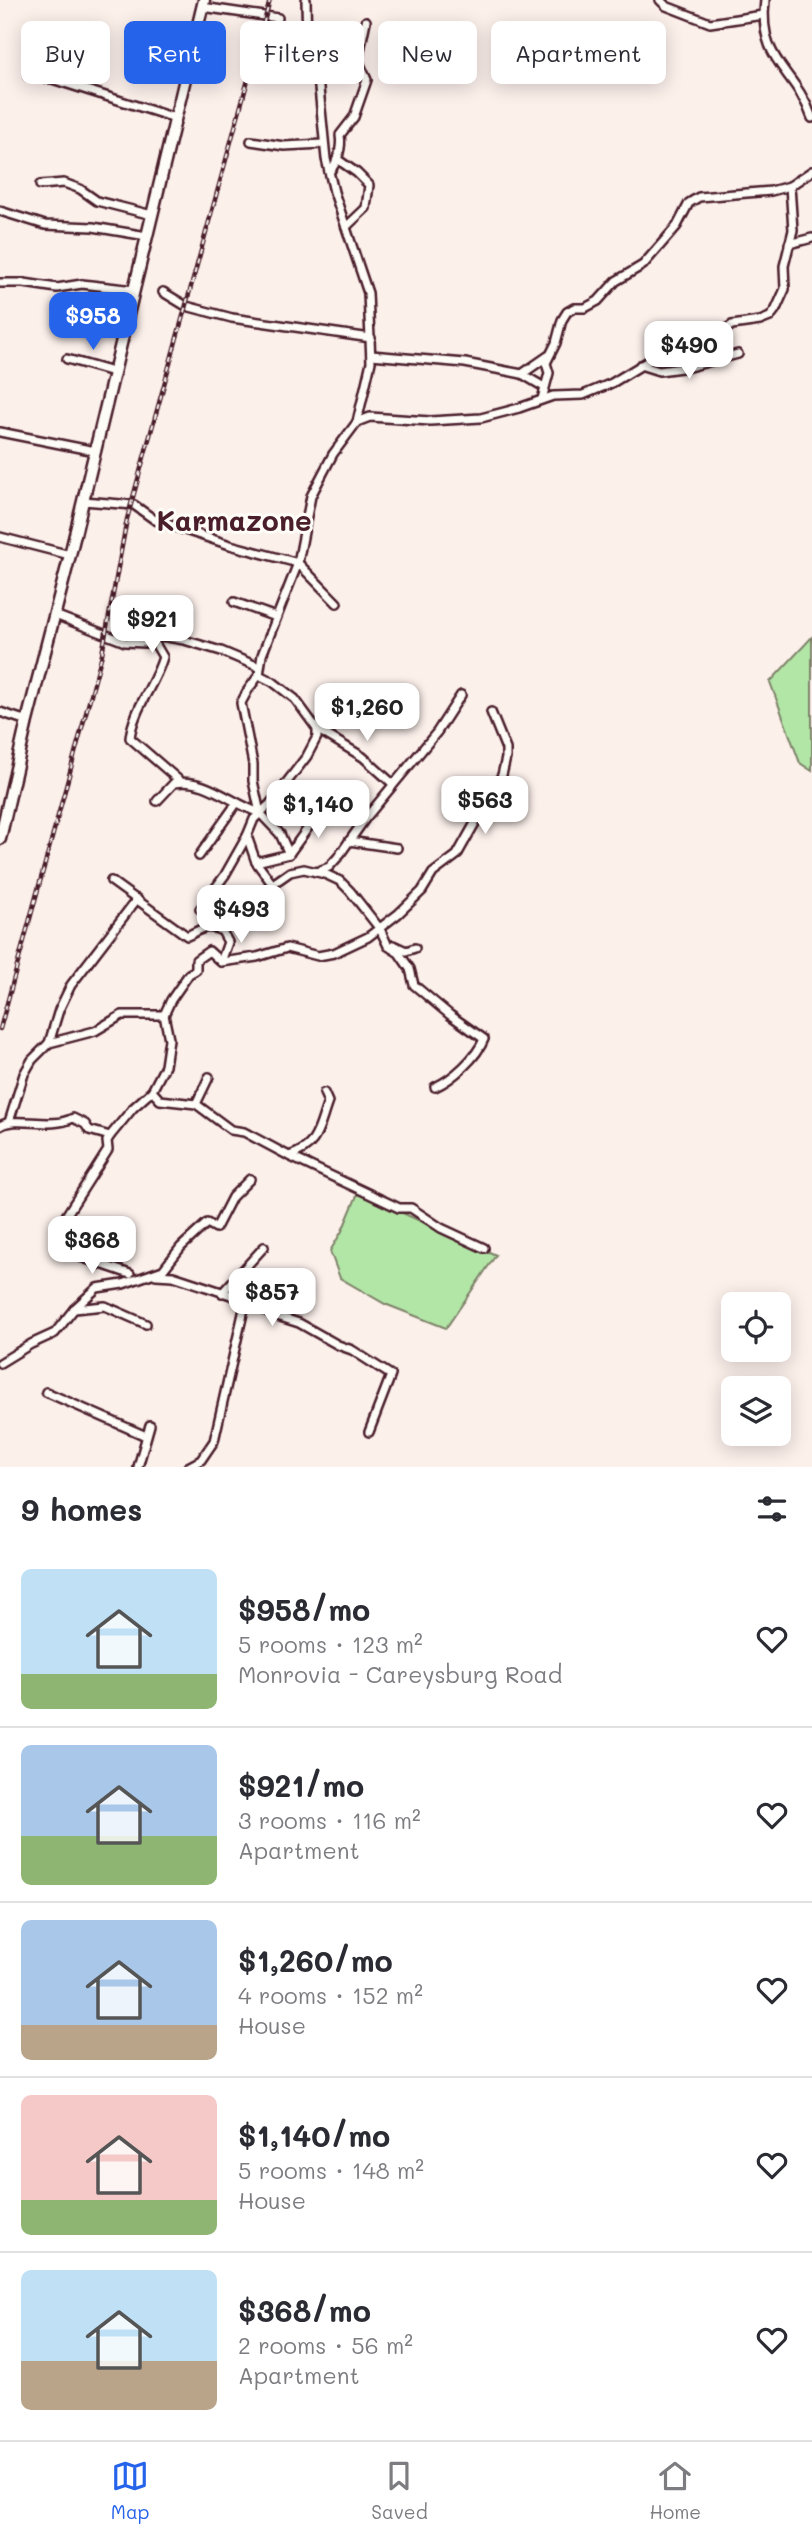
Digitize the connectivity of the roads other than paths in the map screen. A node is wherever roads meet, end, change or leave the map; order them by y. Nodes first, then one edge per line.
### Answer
1 (306, 0) edge
2 (660, 0) edge
3 (765, 0) edge
4 (203, 4) edge
5 (763, 15) junction
6 (278, 18) dead end
7 (366, 21) dead end
8 (68, 84) edge
9 (174, 118) junction
10 (812, 118) edge
11 (251, 141) dead end
12 (323, 144) junction
13 (337, 159) junction
14 (329, 172) junction
15 (810, 174) edge
16 (40, 185) dead end
17 (790, 186) junction
18 (0, 211) edge
19 (152, 215) junction
20 (346, 227) junction
21 (147, 236) junction
22 (812, 238) edge
23 (789, 244) junction
24 (0, 283) edge
25 (134, 290) junction
26 (163, 292) dead end
27 (371, 338) junction
28 (738, 354) dead end
29 (371, 355) junction
30 (549, 355) junction
31 (67, 359) dead end
32 (640, 365) junction
33 (113, 372) junction
34 (523, 374) junction
35 (544, 387) junction
36 (542, 398) junction
37 (357, 422) junction
38 (0, 432) edge
39 (95, 451) junction
40 (83, 501) junction
41 (0, 537) edge
42 (70, 555) junction
43 (298, 564) junction
44 (234, 602) dead end
45 (337, 603) dead end
46 (55, 615) junction
47 (276, 617) junction
48 (153, 640) junction
49 (259, 671) junction
50 (461, 695) dead end
51 (0, 712) edge
52 (491, 712) dead end
53 (27, 721) junction
54 (317, 729) junction
55 (181, 782) junction
56 (393, 784) junction
57 (157, 801) dead end
58 (236, 803) junction
59 (323, 807) dead end
60 (260, 813) junction
61 (247, 836) junction
62 (0, 839) edge
63 (349, 841) junction
64 (397, 848) dead end
65 (289, 854) junction
66 (199, 856) dead end
67 (256, 862) junction
68 (316, 872) junction
69 (111, 881) dead end
70 (273, 885) junction
71 (137, 900) junction
72 (200, 909) dead end
73 (380, 929) junction
74 (222, 931) junction
75 (388, 946) junction
76 (415, 948) dead end
77 (221, 962) junction
78 (164, 1015) junction
79 (49, 1043) junction
80 (209, 1077) dead end
81 (435, 1087) dead end
82 (152, 1091) junction
83 (324, 1093) dead end
84 (196, 1104) junction
85 (9, 1122) junction
86 (0, 1126) edge
87 (110, 1136) junction
88 (289, 1156) junction
89 (250, 1179) dead end
90 (66, 1230) dead end
91 (264, 1247) dead end
92 (484, 1248) dead end
93 (63, 1251) dead end
94 (130, 1274) dead end
95 (152, 1275) junction
96 (222, 1293) junction
97 (246, 1300) junction
98 (74, 1309) junction
99 (146, 1324) dead end
100 (0, 1363) edge
101 (46, 1392) dead end
102 (150, 1424) dead end
103 (369, 1432) dead end
104 (146, 1436) junction
105 (138, 1467) edge
106 (188, 1467) edge

1 - 12 street
2 - 5 street
3 - 5 street
4 - 6 street
4 - 9 main road
5 - 10 street
7 - 13 street
8 - 9 street
9 - 19 main road
11 - 12 street
12 - 14 street
13 - 14 street
13 - 20 street
14 - 20 street
15 - 17 street
16 - 19 street
17 - 23 street
17 - 30 street
18 - 21 street
19 - 21 main road
20 - 27 street
21 - 25 main road
22 - 23 street
23 - 32 street
24 - 25 street
25 - 33 main road
26 - 27 street
27 - 29 street
28 - 32 street
29 - 34 street
29 - 37 street
30 - 34 street
30 - 35 street
31 - 33 street
32 - 36 street
33 - 39 main road
34 - 35 street
35 - 36 street
36 - 37 street
37 - 43 street
38 - 39 street
39 - 40 main road
40 - 42 main road
40 - 43 street
41 - 42 street
42 - 46 main road
43 - 45 street
43 - 47 street
44 - 47 street
46 - 48 street
46 - 53 main road
47 - 49 street
48 - 49 street
48 - 55 street
49 - 54 street
49 - 60 street
50 - 56 street
51 - 53 street
52 - 73 street
53 - 62 main road
54 - 56 street
54 - 60 street
55 - 57 street
55 - 58 street
56 - 63 street
58 - 60 street
58 - 66 street
59 - 65 street
60 - 61 street
60 - 65 street
61 - 67 street
61 - 72 street
63 - 64 street
63 - 68 street
65 - 67 street
67 - 70 street
68 - 70 street
68 - 73 street
69 - 71 street
70 - 74 street
71 - 74 street
71 - 79 street
73 - 75 street
73 - 77 street
74 - 77 street
75 - 76 street
75 - 81 street
77 - 78 street
78 - 79 street
78 - 82 street
79 - 85 street
80 - 84 street
82 - 84 street
82 - 87 street
83 - 88 street
84 - 88 street
85 - 86 street
85 - 87 street
87 - 90 street
88 - 92 street
89 - 95 street
91 - 96 street
93 - 94 street
95 - 96 street
95 - 98 street
96 - 97 street
97 - 103 street
97 - 106 street
98 - 99 street
98 - 100 street
101 - 104 street
102 - 104 street
104 - 105 street

